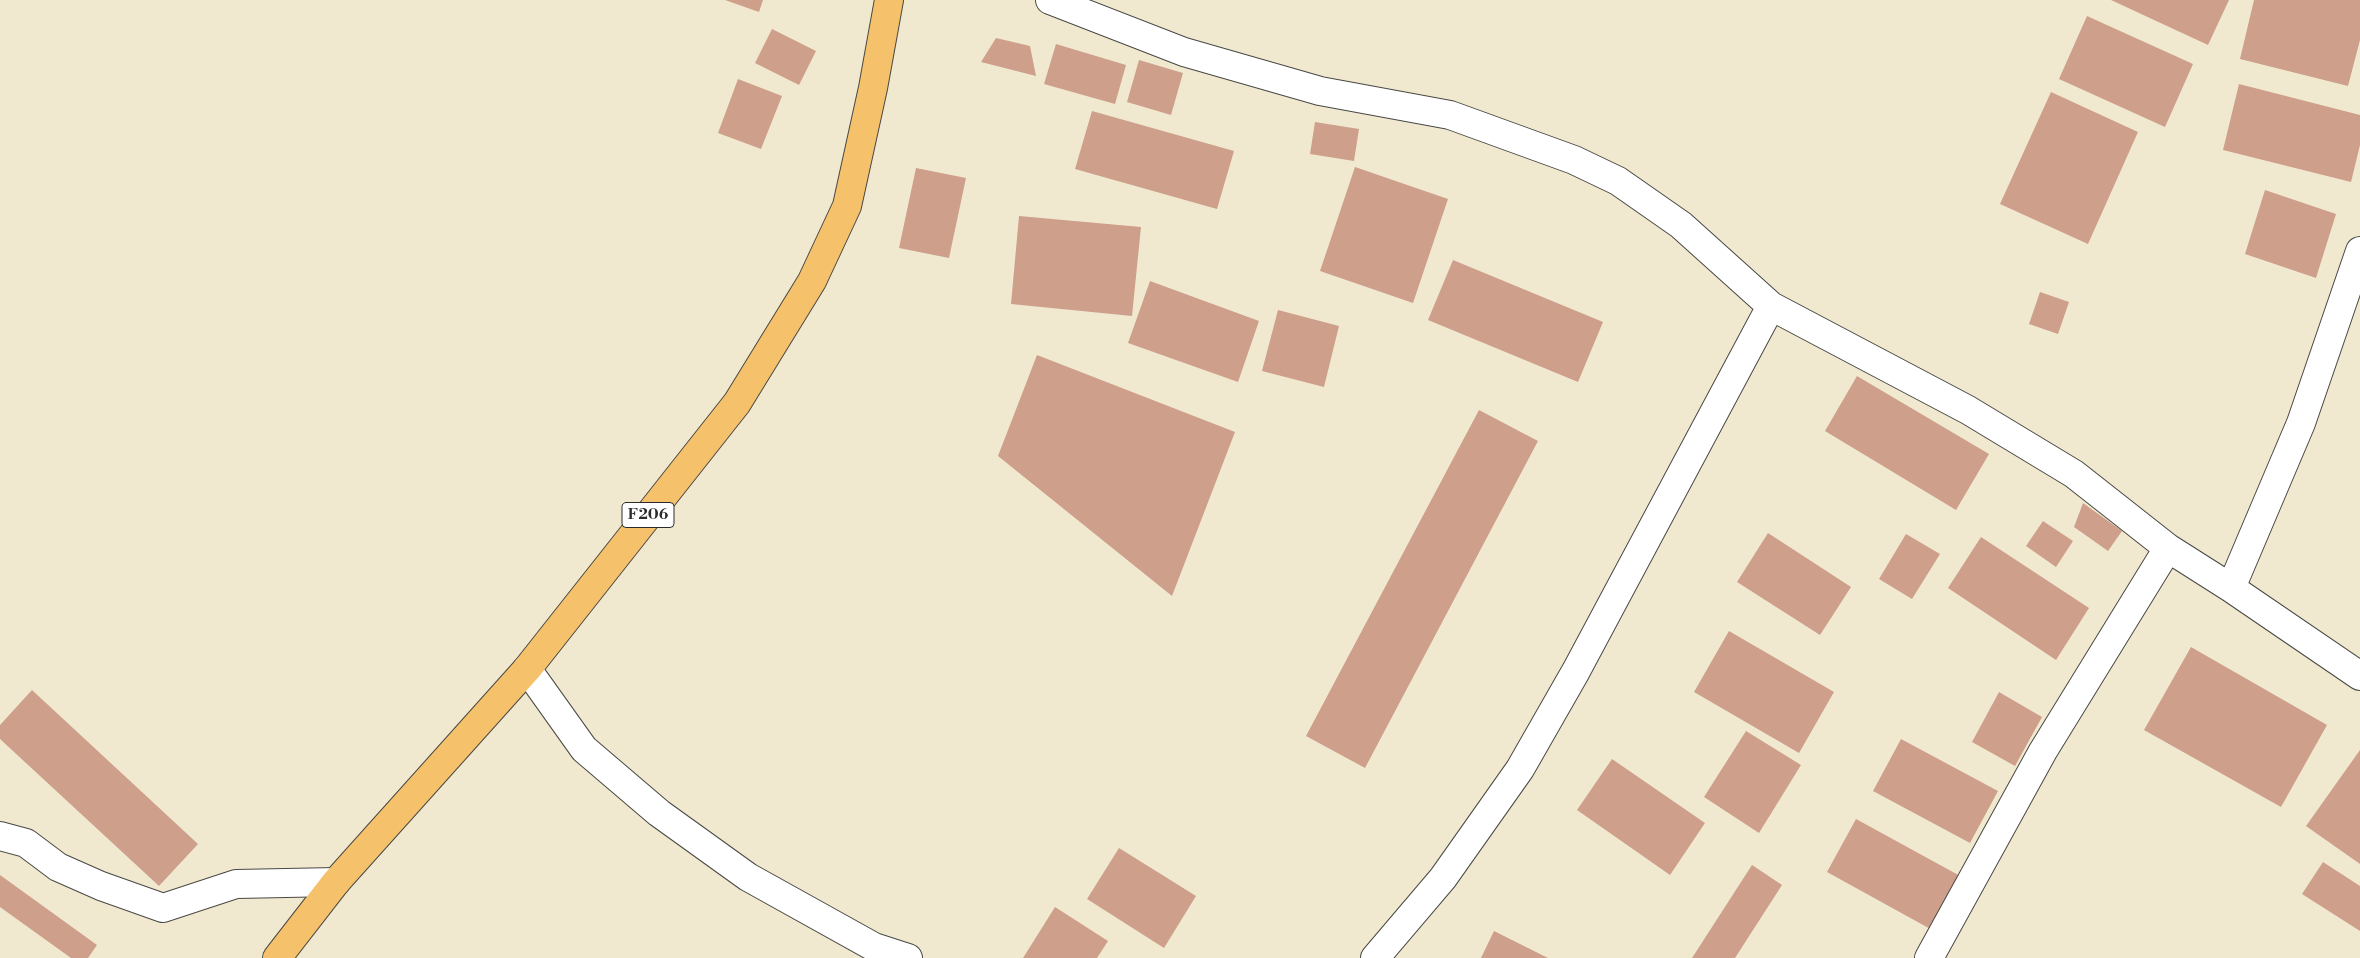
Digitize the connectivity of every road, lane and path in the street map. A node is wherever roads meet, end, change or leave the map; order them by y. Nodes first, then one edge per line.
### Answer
1 (889, 0) edge
2 (1050, 0) edge
3 (2360, 251) edge
4 (1771, 306) junction
5 (2168, 548) junction
6 (2231, 588) junction
7 (527, 669) junction
8 (2360, 676) edge
9 (0, 836) edge
10 (336, 882) junction
11 (277, 958) edge
12 (908, 958) edge
13 (1375, 958) edge
14 (1929, 958) edge

1 - 7 main road, F206
2 - 4 street
3 - 6 street
4 - 5 street
4 - 13 street
5 - 6 street
5 - 14 street
6 - 8 street
7 - 10 main road, F206
7 - 12 street
9 - 10 street
10 - 11 main road, F206

